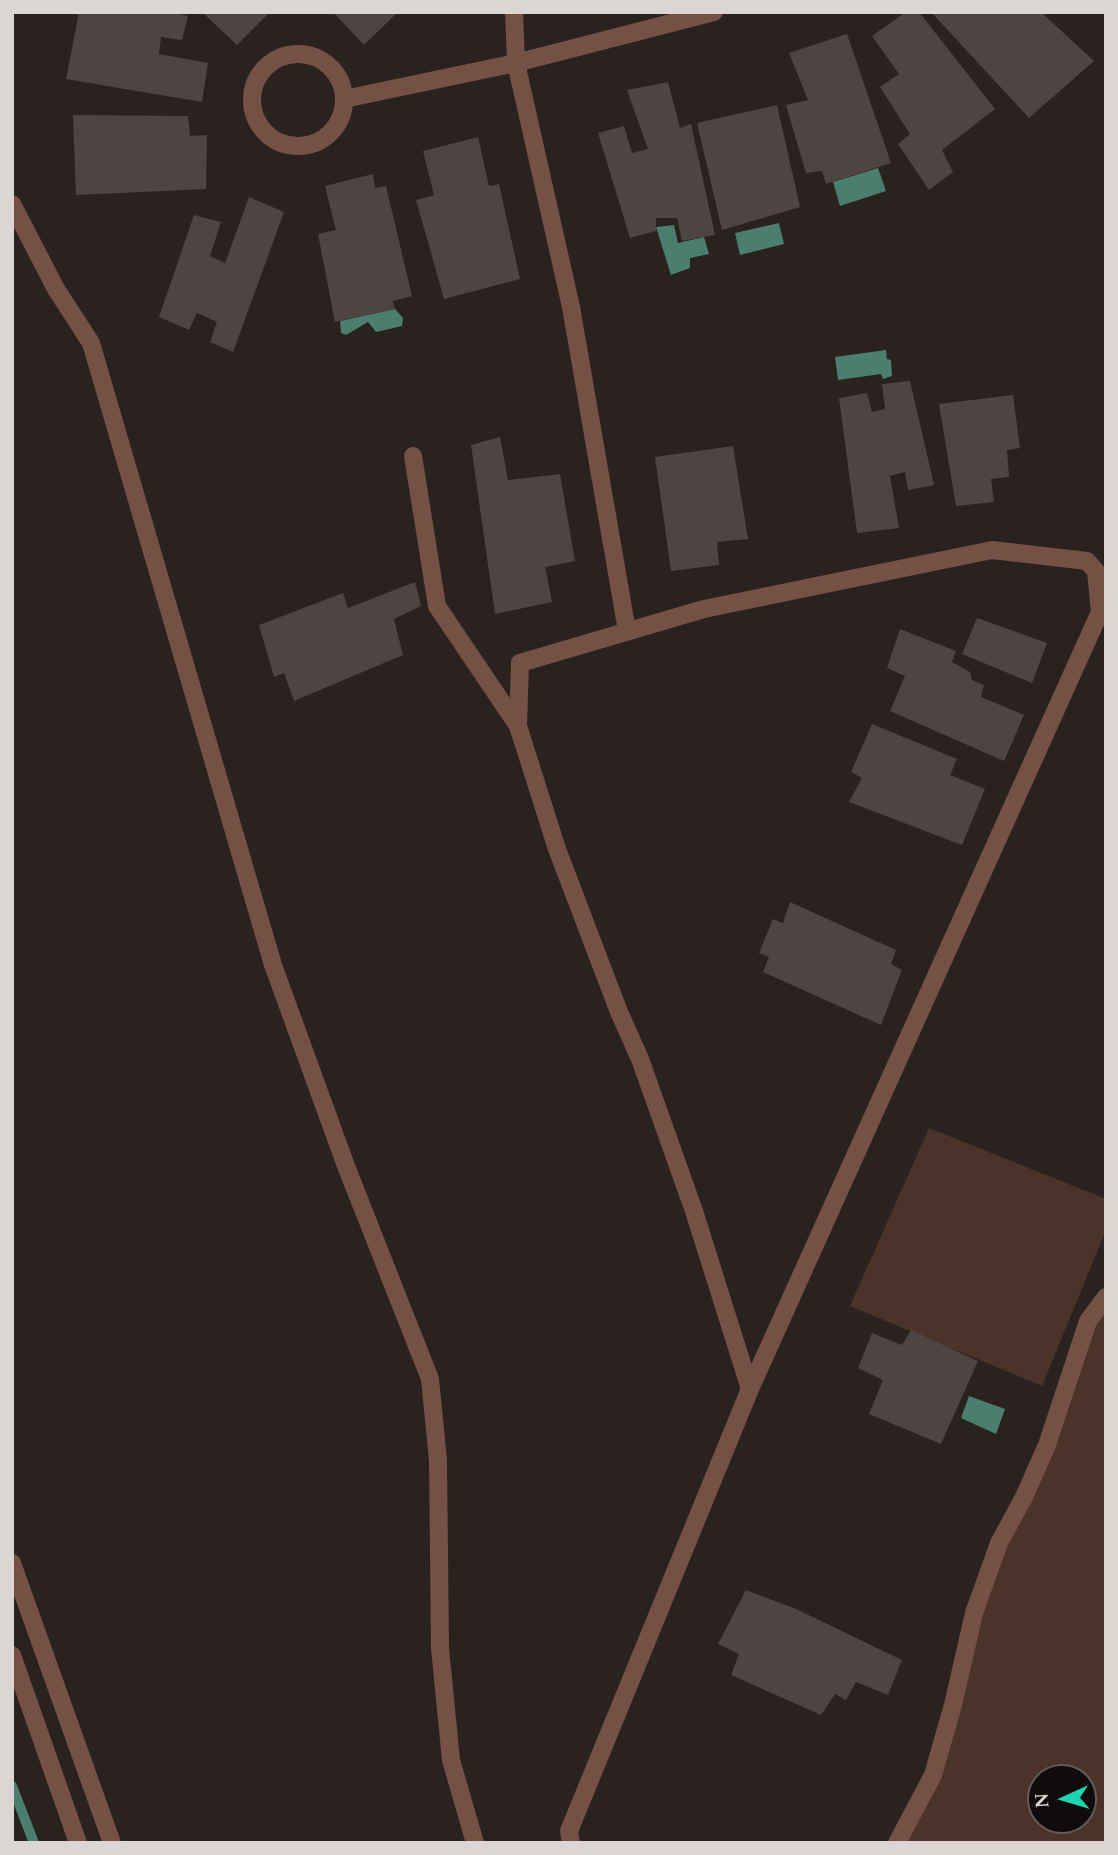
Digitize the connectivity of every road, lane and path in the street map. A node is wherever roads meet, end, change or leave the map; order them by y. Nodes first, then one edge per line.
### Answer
1 (514, 12) edge
2 (714, 12) edge
3 (516, 63) junction
4 (344, 99) junction
5 (12, 204) edge
6 (413, 456) dead end
7 (1101, 571) edge
8 (628, 631) junction
9 (518, 726) junction
10 (1106, 1297) edge
11 (750, 1390) junction
12 (12, 1563) edge
13 (12, 1655) edge
14 (78, 1843) edge
15 (113, 1843) edge
16 (475, 1843) edge
17 (571, 1843) edge
18 (897, 1843) edge

1 - 3 street
2 - 3 street
3 - 4 street
3 - 8 street
4 - 4 street
5 - 16 street
6 - 9 street
7 - 8 street
7 - 11 street
8 - 9 street
9 - 11 street
10 - 18 street
11 - 17 street
12 - 15 street
13 - 14 street

